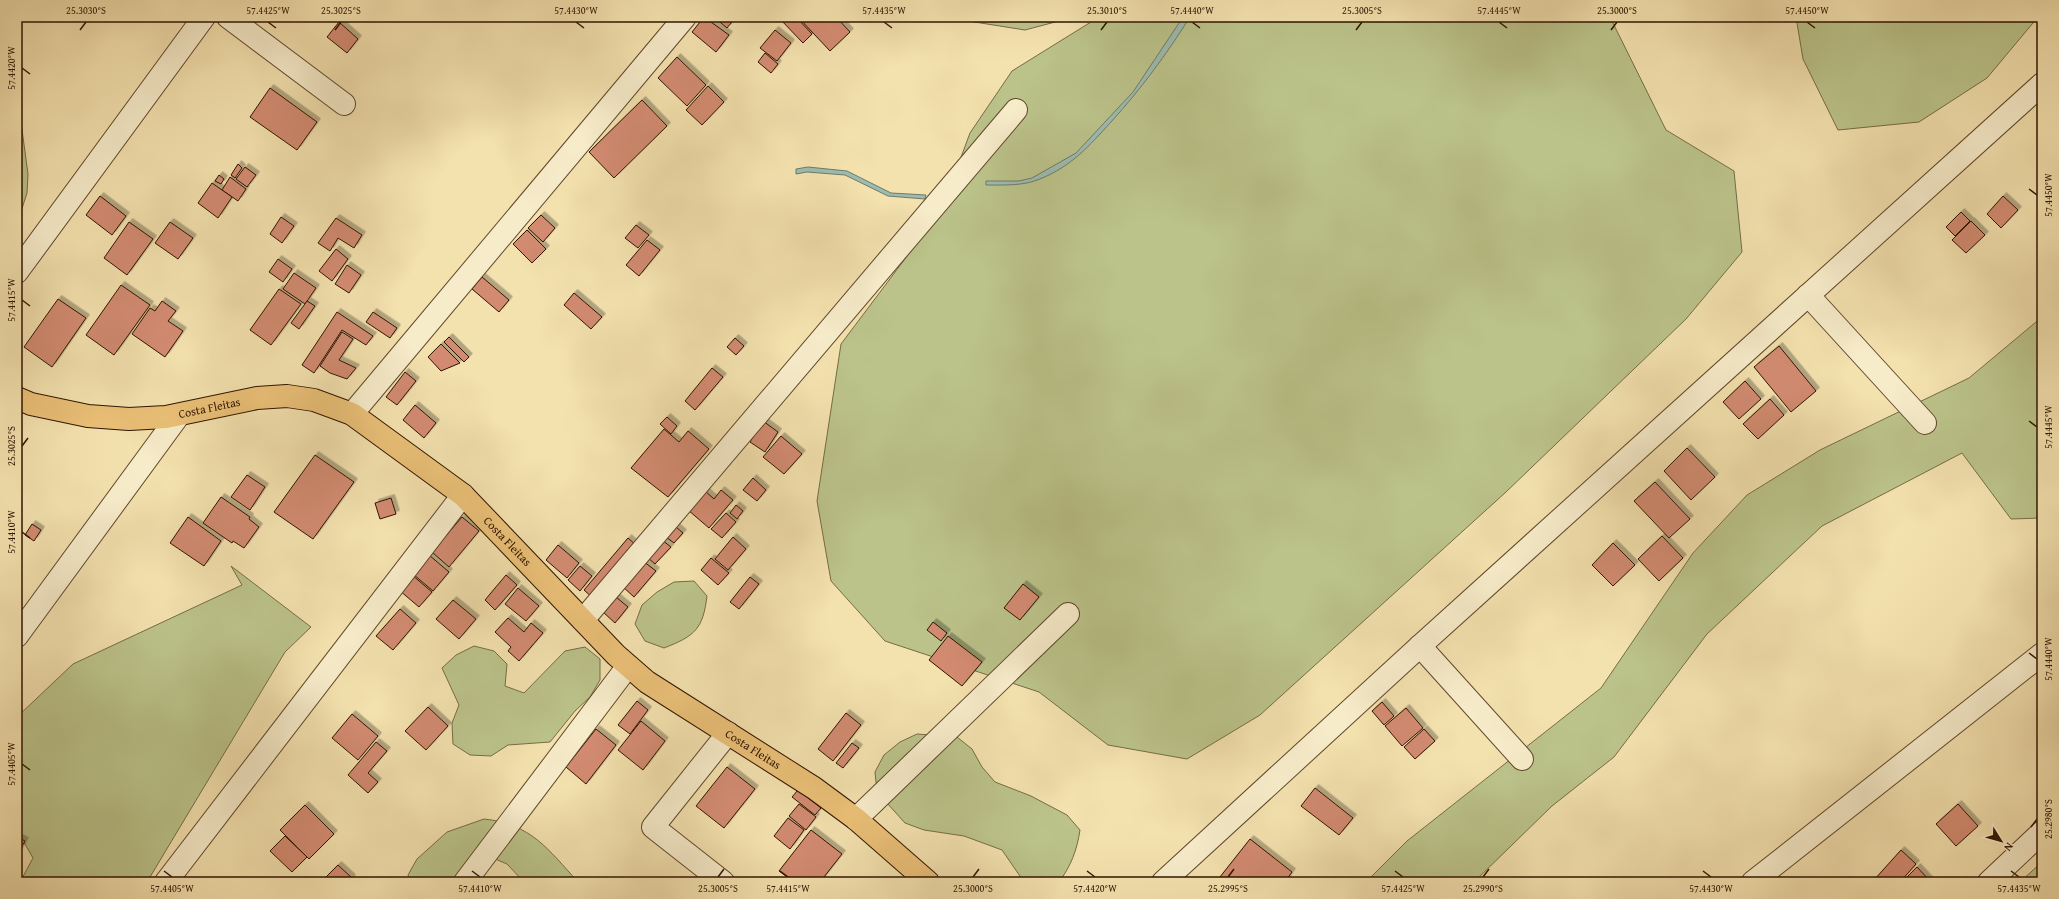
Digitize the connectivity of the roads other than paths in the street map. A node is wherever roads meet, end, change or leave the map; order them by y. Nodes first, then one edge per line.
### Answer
1 (204, 17) edge
2 (228, 17) edge
3 (685, 17) edge
4 (2042, 84) edge
5 (344, 104) dead end
6 (1016, 110) dead end
7 (17, 272) edge
8 (1808, 295) junction
9 (17, 398) edge
10 (179, 414) junction
11 (352, 414) junction
12 (1925, 423) dead end
13 (463, 495) junction
14 (1068, 614) dead end
15 (583, 620) junction
16 (17, 636) edge
17 (1420, 646) junction
18 (2042, 654) edge
19 (628, 666) junction
20 (728, 733) junction
21 (1522, 759) dead end
22 (856, 819) junction
23 (2042, 832) edge
24 (166, 882) edge
25 (465, 882) edge
26 (723, 882) edge
27 (928, 882) edge
28 (1163, 882) edge
29 (1753, 882) edge
30 (1989, 882) edge

1 - 7 street
2 - 5 street
3 - 11 street
4 - 8 street
6 - 15 street
8 - 12 street
8 - 17 street
9 - 10 main road, Costa Fleitas
10 - 11 main road, Costa Fleitas
10 - 16 street
11 - 13 main road, Costa Fleitas
13 - 15 main road, Costa Fleitas
13 - 24 street
14 - 22 street
15 - 19 main road, Costa Fleitas
17 - 21 street
17 - 28 street
18 - 29 street
19 - 20 main road, Costa Fleitas
19 - 25 street
20 - 22 main road, Costa Fleitas
20 - 26 street
22 - 27 main road, Costa Fleitas
23 - 30 street

